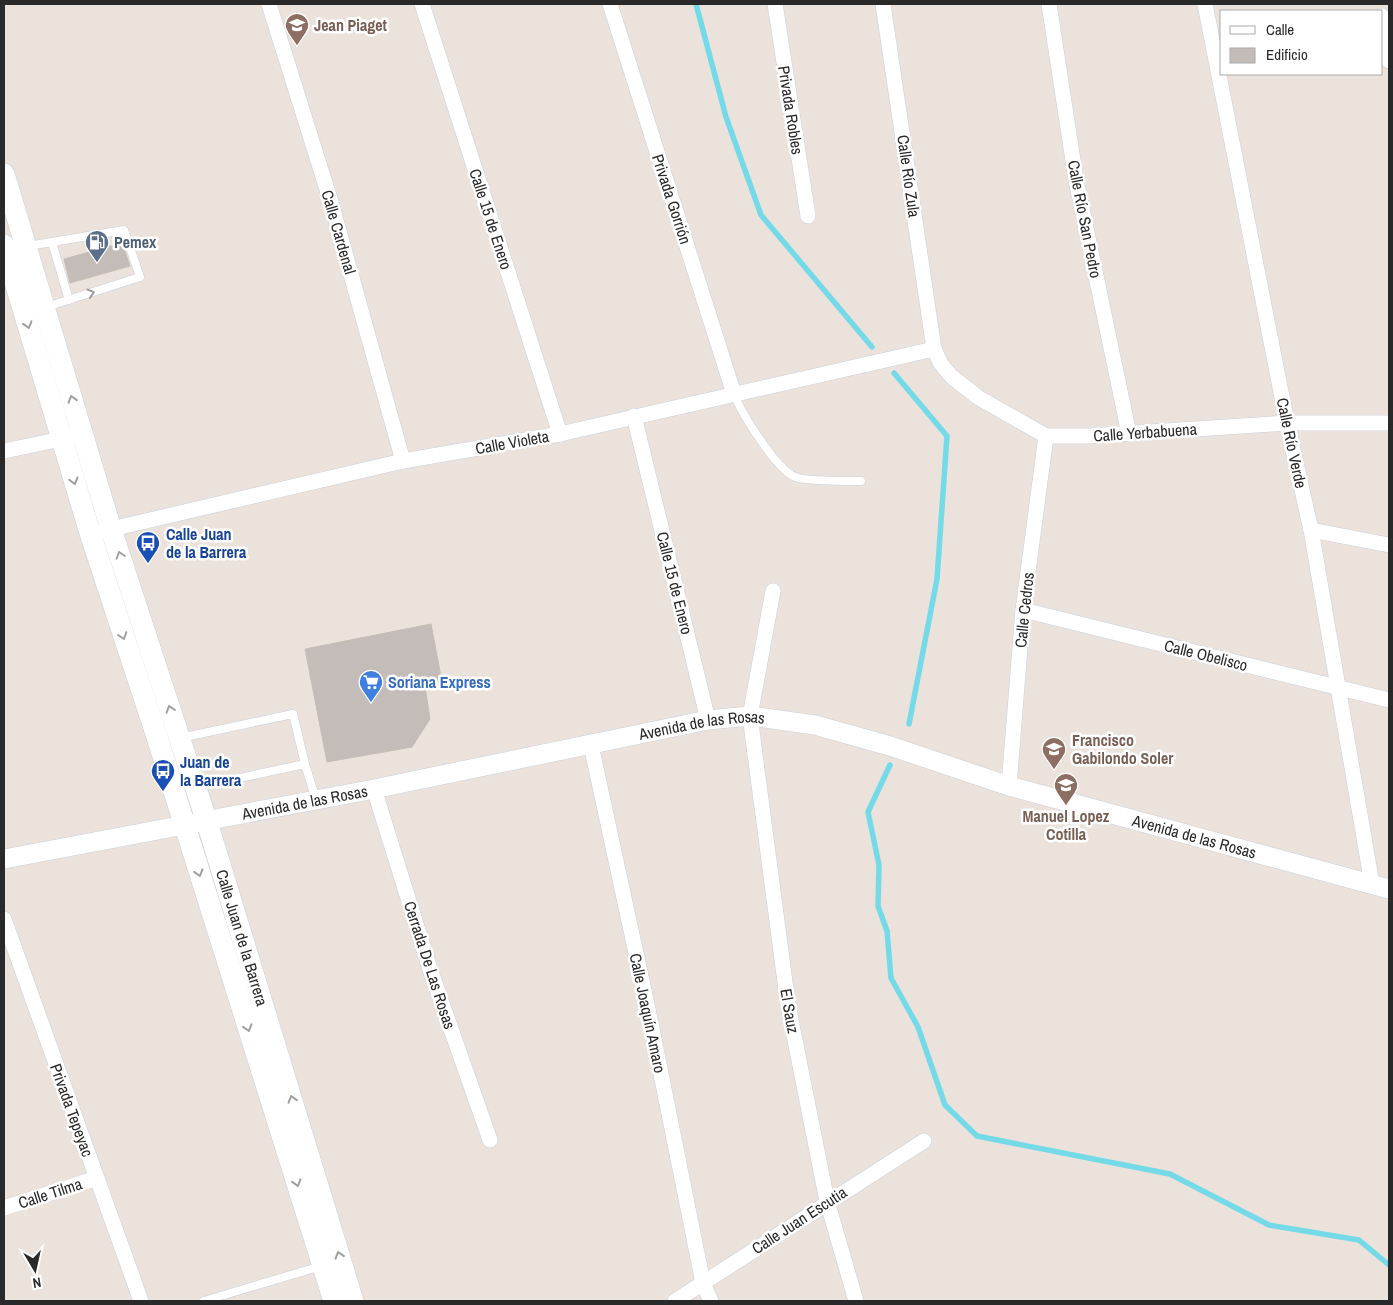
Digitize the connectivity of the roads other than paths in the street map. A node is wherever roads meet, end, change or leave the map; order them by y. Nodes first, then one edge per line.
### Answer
1 (269, 4) edge
2 (422, 4) edge
3 (610, 4) edge
4 (775, 4) edge
5 (883, 4) edge
6 (1048, 4) edge
7 (1204, 4) edge
8 (1383, 22) edge
9 (1389, 61) edge
10 (4, 174) edge
11 (808, 216) dead end
12 (52, 242) junction
13 (14, 246) edge
14 (27, 286) junction
15 (69, 300) junction
16 (44, 307) junction
17 (934, 349) junction
18 (734, 394) junction
19 (634, 416) junction
20 (1287, 423) junction
21 (1389, 423) edge
22 (83, 433) junction
23 (560, 434) junction
24 (1130, 434) junction
25 (1046, 436) junction
26 (62, 439) junction
27 (4, 451) edge
28 (403, 461) junction
29 (861, 481) dead end
30 (111, 529) junction
31 (1311, 530) junction
32 (90, 533) junction
33 (1389, 545) edge
34 (773, 591) dead end
35 (1023, 610) junction
36 (1338, 688) junction
37 (1389, 700) edge
38 (750, 716) junction
39 (708, 720) junction
40 (168, 739) junction
41 (591, 745) junction
42 (305, 764) junction
43 (1009, 786) junction
44 (374, 789) junction
45 (185, 790) junction
46 (316, 800) junction
47 (207, 822) junction
48 (184, 826) junction
49 (4, 859) edge
50 (1381, 886) edge
51 (4, 919) edge
52 (490, 1140) dead end
53 (924, 1141) dead end
54 (97, 1178) junction
55 (827, 1201) junction
56 (4, 1208) edge
57 (323, 1266) junction
58 (703, 1282) junction
59 (141, 1301) edge
60 (204, 1301) edge
61 (334, 1301) edge
62 (353, 1301) edge
63 (675, 1301) edge
64 (711, 1301) edge
65 (856, 1301) edge

1 - 28 street, Calle Cardenal
2 - 23 street, Calle 15 de Enero
3 - 18 street, Privada Gorrión
4 - 11 street, Privada Robles
5 - 17 street, Calle Río Zula
6 - 24 street, Calle Río San Pedro
7 - 20 street, Calle Río Verde
8 - 9 street
10 - 13 main road, Calle Juan de la Barrera
12 - 13 lane
12 - 15 lane
15 -> 12 lane
13 - 14 main road, Calle Juan de la Barrera
14 - 16 main road, Calle Juan de la Barrera
14 -> 26 main road, Calle Juan de la Barrera
15 - 16 lane
22 -> 16 main road, Calle Juan de la Barrera
17 - 18 street, Calle Violeta
17 - 25 street, Calle Yerbabuena
18 - 19 street, Calle Violeta
18 - 29 lane
19 - 23 street, Calle Violeta
19 - 39 street, Calle 15 de Enero
20 - 21 street, Calle Yerbabuena
20 - 24 street, Calle Yerbabuena
20 - 31 street, Calle Río Verde
22 - 26 street
22 - 30 main road, Calle Juan de la Barrera
23 - 28 street, Calle Violeta
24 - 25 street, Calle Yerbabuena
25 - 35 street, Calle Cedros
26 - 27 street
26 -> 32 main road, Calle Juan de la Barrera
28 - 30 street, Calle Violeta
30 - 32 street, Calle Violeta
40 -> 30 main road, Calle Juan de la Barrera
31 - 33 street
31 - 36 street, Calle Río Verde
32 -> 40 main road, Calle Juan de la Barrera
34 - 38 street, El Sauz
35 - 36 street, Calle Obelisco
35 - 43 street, Calle Cedros
36 - 37 street, Calle Obelisco
36 - 50 street, Calle Río Verde
38 - 39 street, Avenida de las Rosas
38 - 43 street, Avenida de las Rosas
38 - 55 street, El Sauz
39 - 41 street, Avenida de las Rosas
40 - 42 lane
40 - 45 main road, Calle Juan de la Barrera
41 - 44 street, Avenida de las Rosas
41 - 58 street, Calle Joaquín Amaro
42 - 45 lane
42 - 46 lane
43 - 50 street, Avenida de las Rosas
44 - 46 street, Avenida de las Rosas
44 - 52 street, Cerrada De Las Rosas
45 - 47 main road, Calle Juan de la Barrera
45 - 48 main road, Calle Juan de la Barrera
46 - 47 street, Avenida de las Rosas
47 - 48 street, Avenida de las Rosas
62 -> 47 main road, Calle Juan de la Barrera
48 - 49 street, Avenida de las Rosas
48 -> 57 main road, Calle Juan de la Barrera
51 - 54 street, Privada Tepeyac
53 - 55 street, Calle Juan Escutia
54 - 56 street, Calle Tilma
54 - 59 street, Privada Tepeyac
55 - 58 street, Calle Juan Escutia
55 - 65 street, El Sauz
57 - 60 lane
57 - 61 main road, Calle Juan de la Barrera
58 - 63 street, Calle Juan Escutia
58 - 64 street, Calle Joaquín Amaro

